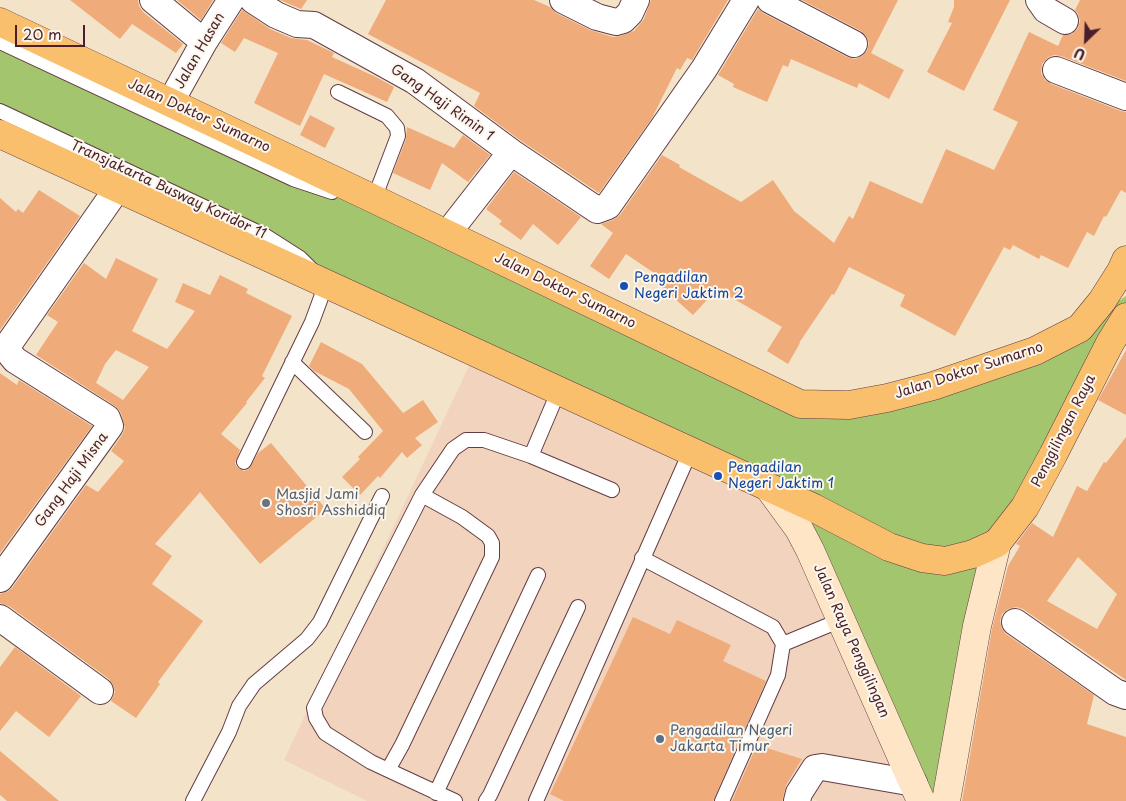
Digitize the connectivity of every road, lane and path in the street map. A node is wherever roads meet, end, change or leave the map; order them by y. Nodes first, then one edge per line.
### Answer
1 (153, 0) edge
2 (231, 0) edge
3 (253, 0) edge
4 (563, 0) edge
5 (636, 0) edge
6 (746, 0) edge
7 (770, 0) edge
8 (1040, 0) edge
9 (0, 22) edge
10 (1066, 22) dead end
11 (0, 42) edge
12 (204, 42) junction
13 (854, 44) dead end
14 (1056, 70) dead end
15 (338, 92) dead end
16 (1126, 96) edge
17 (170, 103) junction
18 (0, 111) edge
19 (0, 134) edge
20 (511, 152) junction
21 (117, 189) junction
22 (374, 199) junction
23 (447, 234) junction
24 (1124, 266) edge
25 (326, 284) junction
26 (1126, 317) edge
27 (4, 345) edge
28 (292, 362) junction
29 (559, 390) junction
30 (365, 432) dead end
31 (690, 452) junction
32 (531, 456) junction
33 (244, 462) dead end
34 (769, 488) junction
35 (612, 490) dead end
36 (422, 495) junction
37 (382, 496) dead end
38 (997, 543) junction
39 (642, 558) junction
40 (538, 575) dead end
41 (0, 579) edge
42 (578, 607) dead end
43 (0, 618) edge
44 (841, 620) junction
45 (1015, 622) dead end
46 (783, 644) junction
47 (100, 691) dead end
48 (1126, 696) edge
49 (388, 770) junction
50 (918, 792) edge
51 (436, 793) junction
52 (539, 800) edge
53 (193, 801) edge
54 (455, 801) edge
55 (486, 801) edge
56 (722, 801) edge
57 (797, 801) edge
58 (946, 801) edge

1 - 12 street
2 - 12 street, Jalan Hasan
3 - 20 street, Gang Haji Rimin 1
4 - 5 street
6 - 20 street, Gang Haji Rimin 1
7 - 13 street
8 - 10 street
9 - 17 main road, Jalan Doktor Sumarno
11 - 22 lane
12 - 17 street, Jalan Hasan
14 - 16 street
15 - 22 lane
17 - 22 main road, Jalan Doktor Sumarno
18 - 25 lane, Transjakarta Busway Koridor 11
19 - 21 main road
20 - 23 street
21 - 25 main road
21 - 27 street, Gang Haji Misna
22 - 23 main road, Jalan Doktor Sumarno
23 - 24 main road, Jalan Doktor Sumarno
25 - 28 lane
25 - 29 main road
26 - 38 main road, Penggilingan Raya
27 - 41 street, Gang Haji Misna
28 - 30 lane
28 - 33 lane
29 - 31 main road
29 - 32 lane
31 - 34 main road
31 - 39 lane
32 - 35 lane
32 - 36 lane
34 - 38 main road
34 - 44 main road, Jalan Raya Penggilingan
36 - 49 lane
36 - 49 lane
37 - 53 lane
38 - 58 main road
39 - 46 lane
39 - 52 lane
40 - 51 lane
42 - 55 lane
43 - 47 street
44 - 46 lane
44 - 50 main road, Jalan Raya Penggilingan
45 - 48 street
46 - 56 lane
49 - 51 lane
50 - 57 street
51 - 54 lane

